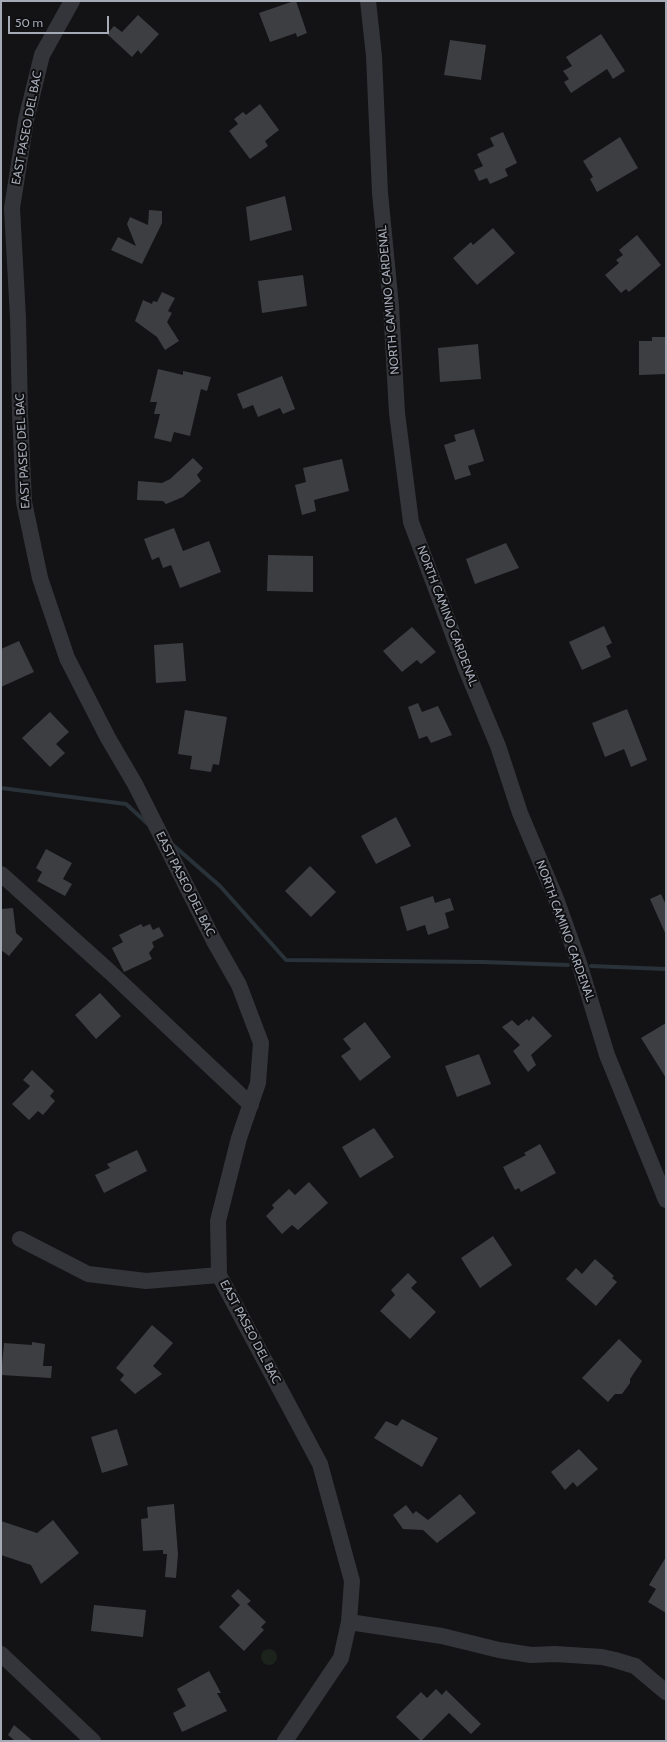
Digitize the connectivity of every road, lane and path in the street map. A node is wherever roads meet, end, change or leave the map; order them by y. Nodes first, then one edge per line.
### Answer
1 (72, 1) edge
2 (368, 1) edge
3 (7, 209) edge
4 (1, 874) edge
5 (251, 1104) junction
6 (666, 1200) edge
7 (20, 1239) dead end
8 (219, 1275) junction
9 (349, 1622) junction
10 (1, 1654) edge
11 (666, 1692) edge
12 (93, 1741) edge
13 (285, 1741) edge

1 - 3 street, EAST PASEO DEL BAC
2 - 6 street, NORTH CAMINO CARDENAL
3 - 5 street, EAST PASEO DEL BAC
4 - 5 street
5 - 8 street, EAST PASEO DEL BAC
7 - 8 street
8 - 9 street, EAST PASEO DEL BAC
9 - 11 street
9 - 13 street, EAST PASEO DEL BAC
10 - 12 street

